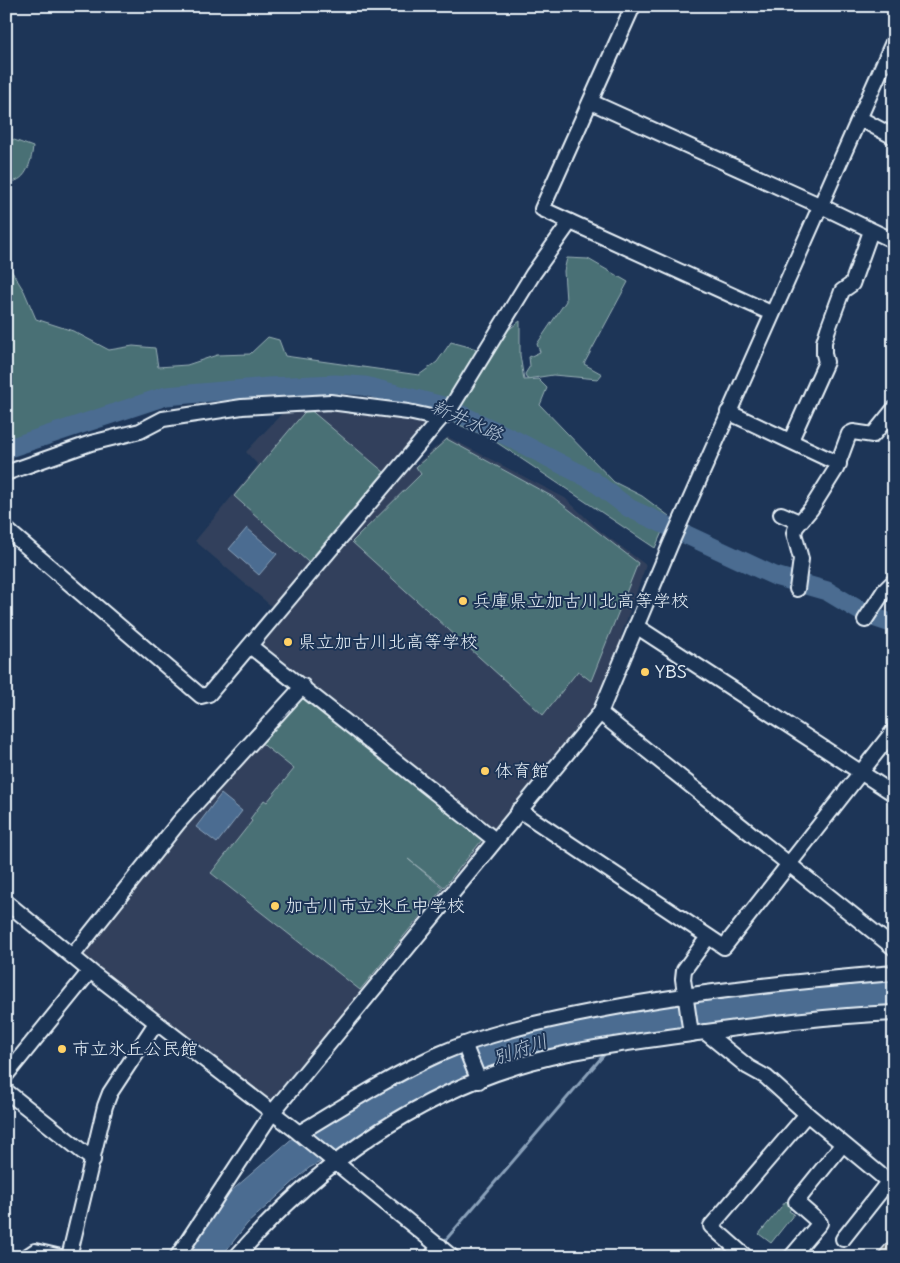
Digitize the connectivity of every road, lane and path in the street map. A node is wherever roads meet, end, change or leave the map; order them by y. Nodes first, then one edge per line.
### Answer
1 (633, 6) edge
2 (894, 40) edge
3 (590, 102) junction
4 (859, 118) junction
5 (894, 137) edge
6 (819, 205) junction
7 (570, 222) junction
8 (871, 231) junction
9 (894, 241) edge
10 (772, 314) junction
11 (728, 412) junction
12 (892, 415) edge
13 (440, 419) junction
14 (791, 440) junction
15 (839, 464) junction
16 (6, 473) edge
17 (781, 514) dead end
18 (799, 522) junction
19 (6, 529) edge
20 (894, 581) edge
21 (797, 589) dead end
22 (865, 620) dead end
23 (636, 626) junction
24 (250, 646) junction
25 (303, 686) junction
26 (600, 713) junction
27 (894, 730) edge
28 (860, 772) junction
29 (894, 794) edge
30 (519, 810) junction
31 (495, 840) junction
32 (788, 863) junction
33 (6, 902) edge
34 (708, 937) junction
35 (894, 948) edge
36 (73, 955) junction
37 (90, 971) junction
38 (894, 973) edge
39 (686, 995) junction
40 (894, 1013) edge
41 (156, 1023) junction
42 (698, 1033) junction
43 (464, 1044) junction
44 (6, 1075) edge
45 (479, 1081) junction
46 (6, 1091) edge
47 (272, 1113) junction
48 (807, 1114) junction
49 (301, 1135) junction
50 (842, 1144) junction
51 (93, 1160) junction
52 (332, 1161) junction
53 (893, 1178) edge
54 (843, 1239) dead end
55 (894, 1250) edge
56 (435, 1252) edge
57 (26, 1257) edge
58 (61, 1257) edge
59 (69, 1257) edge
60 (177, 1257) edge
61 (236, 1257) edge
62 (452, 1257) edge
63 (746, 1257) edge
64 (791, 1257) edge
65 (888, 1257) edge

1 - 3 street
2 - 4 street
3 - 6 street
3 - 7 street
4 - 5 street
4 - 6 street
6 - 8 street
6 - 10 street
7 - 10 street
7 - 13 street
8 - 9 street
8 - 14 street
10 - 11 street
11 - 14 street
11 - 23 street
12 - 15 street
13 - 16 street
13 - 24 street
14 - 15 street
15 - 18 street
17 - 18 street
18 - 21 street
19 - 24 street
20 - 22 street
23 - 26 street
23 - 28 street
24 - 25 street
25 - 31 street
25 - 36 street
26 - 30 street
26 - 32 street
27 - 28 street
28 - 29 street
28 - 32 street
30 - 31 street
30 - 34 street
31 - 47 street
32 - 34 street
32 - 35 street
33 - 36 street
34 - 39 street
36 - 37 street
37 - 41 street
37 - 44 street
38 - 39 street
39 - 42 street
39 - 43 street
40 - 42 street
41 - 47 street
41 - 51 street
42 - 45 street
42 - 48 street
43 - 45 street
43 - 49 street
45 - 52 street
46 - 51 street
47 - 49 street
47 - 60 street
48 - 50 street
48 - 63 street
49 - 52 street
50 - 53 street
50 - 64 street
51 - 59 street
52 - 56 street
52 - 61 street
53 - 54 street
55 - 65 main road
56 - 62 street
57 - 58 street

